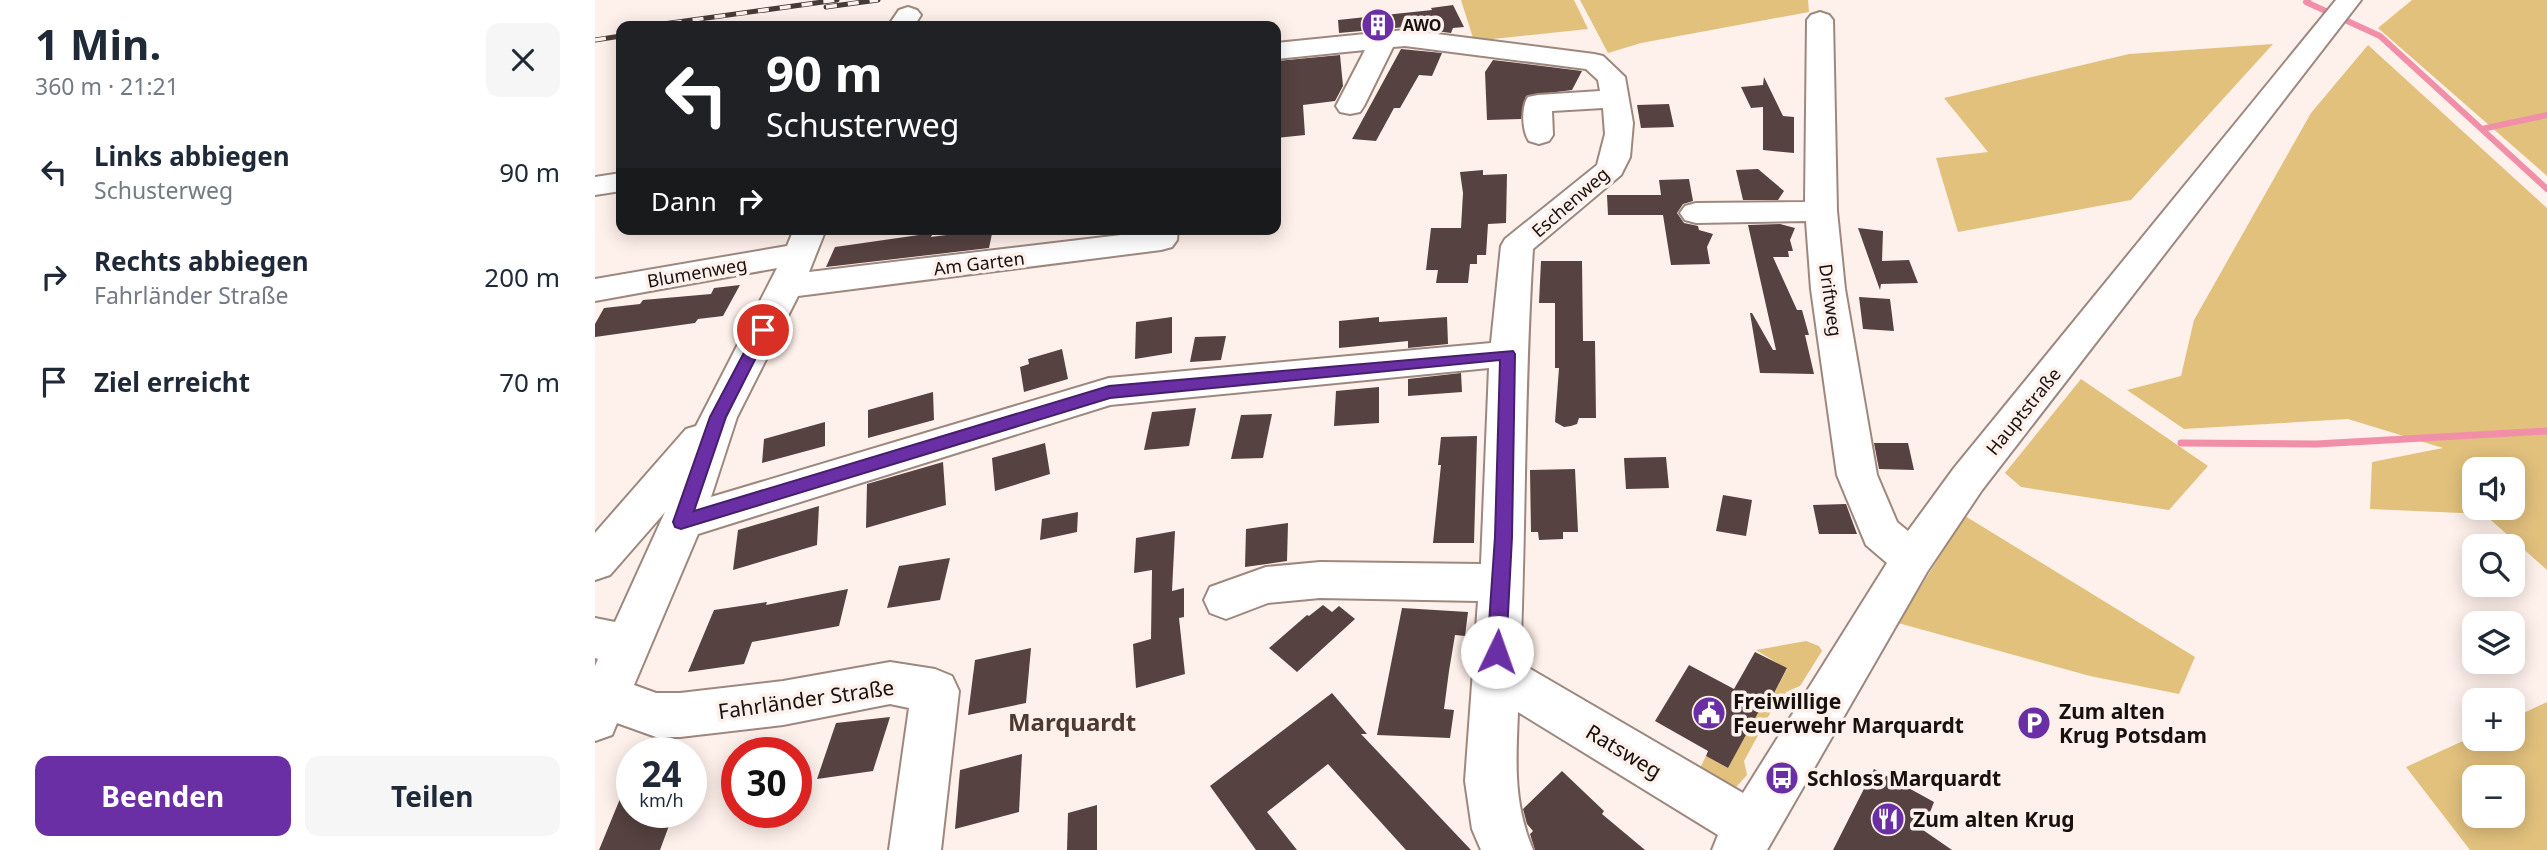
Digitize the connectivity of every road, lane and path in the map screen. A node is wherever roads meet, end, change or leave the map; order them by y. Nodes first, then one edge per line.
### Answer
1 (2342, 10) edge
2 (1820, 20) dead end
3 (1383, 40) junction
4 (1281, 50) edge
5 (1616, 99) junction
6 (1349, 106) dead end
7 (1539, 135) dead end
8 (616, 183) edge
9 (595, 186) edge
10 (1821, 211) junction
11 (1696, 213) dead end
12 (1161, 235) edge
13 (798, 257) edge
14 (595, 290) edge
15 (1508, 354) junction
16 (718, 417) junction
17 (681, 522) junction
18 (1912, 559) junction
19 (595, 562) edge
20 (1500, 583) junction
21 (1226, 600) dead end
22 (611, 642) edge
23 (1496, 674) junction
24 (600, 708) edge
25 (1745, 839) edge
26 (915, 850) edge
27 (1507, 850) edge

1 - 18 street, Hauptstraße
2 - 10 street, Driftweg
3 - 4 street, Eschenweg
3 - 5 street, Eschenweg
3 - 6 street
5 - 7 street
5 - 15 street, Eschenweg
8 - 9 street
10 - 11 street
10 - 18 street, Driftweg
12 - 13 street, Am Garten
13 - 14 street, Blumenweg
13 - 16 street, Fahrländer Straße
15 - 17 street
15 - 20 street, Eschenweg
16 - 17 street, Fahrländer Straße
16 - 19 street
17 - 22 street, Fahrländer Straße
18 - 25 street, Hauptstraße
20 - 21 street
20 - 23 street, Eschenweg
22 - 24 street, Fahrländer Straße
23 - 25 street, Ratsweg
23 - 27 street, Eschenweg
24 - 26 street, Fahrländer Straße

